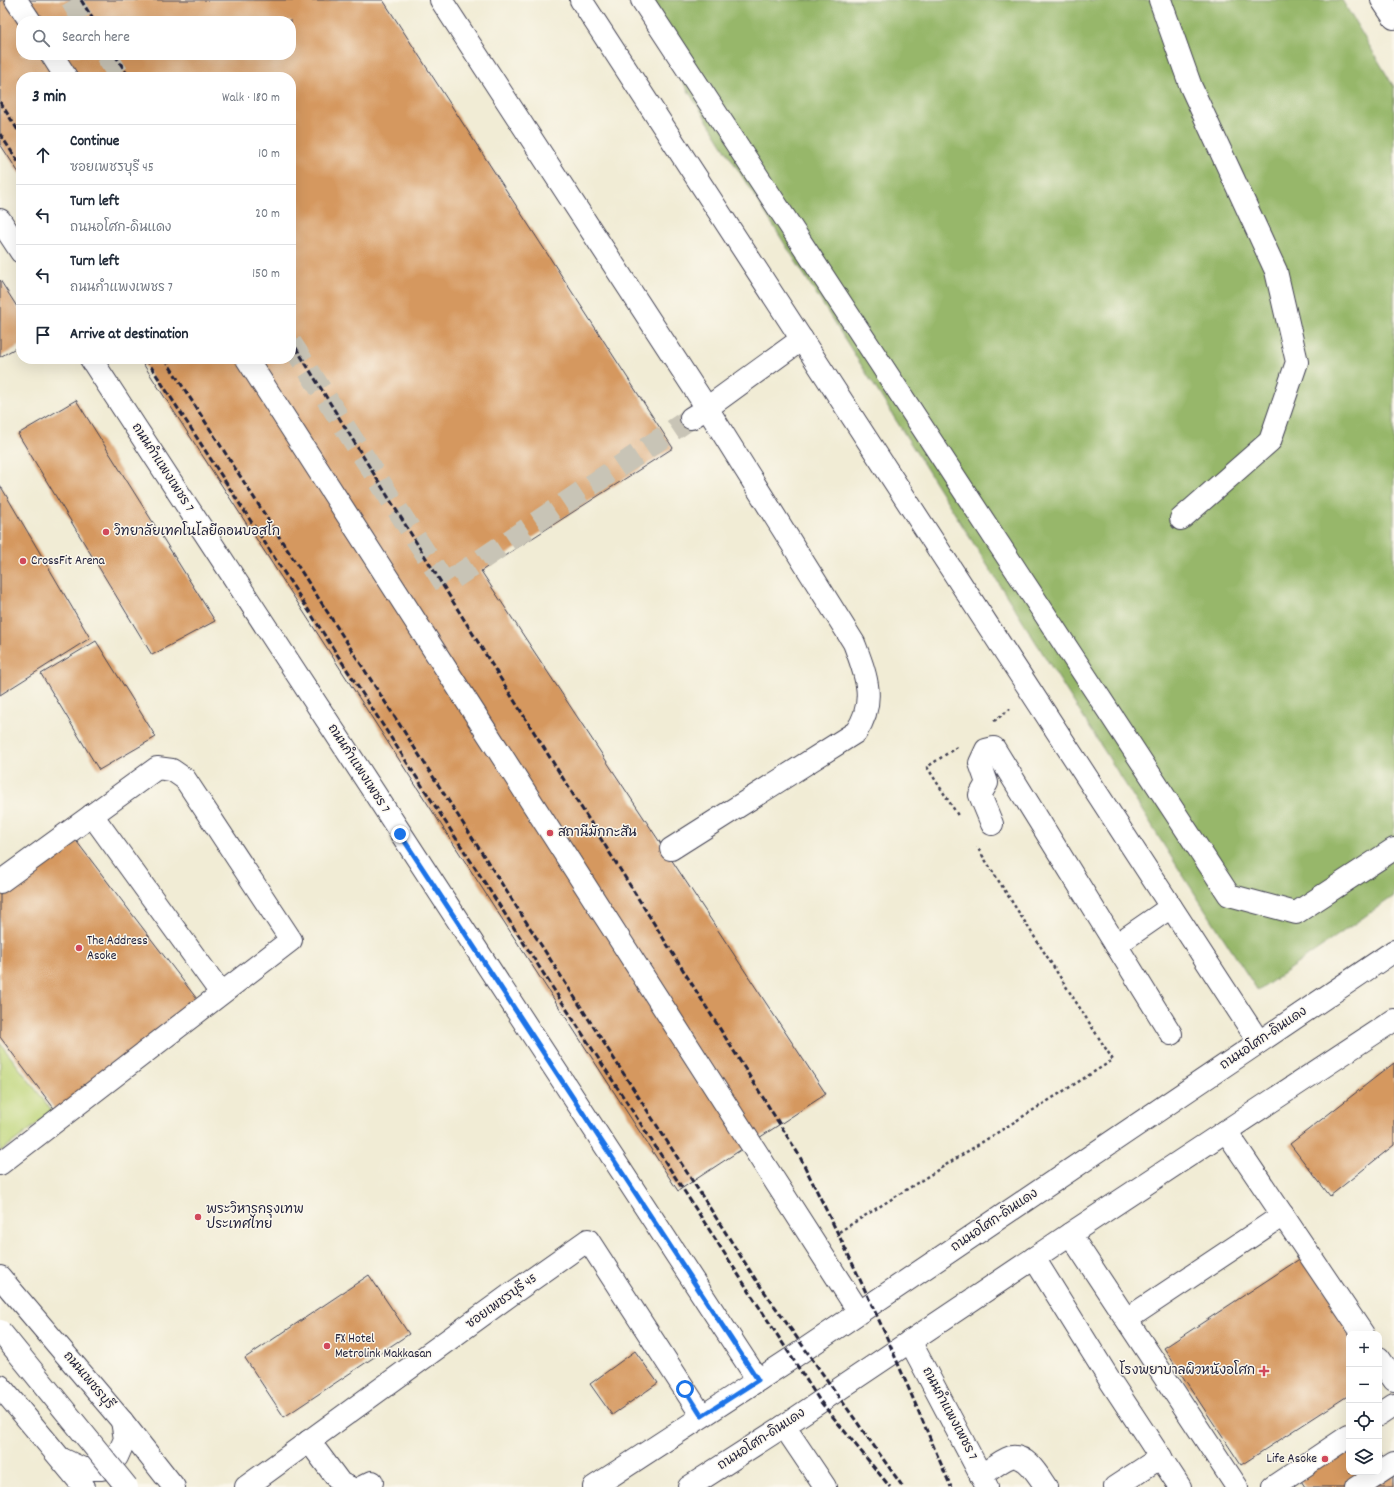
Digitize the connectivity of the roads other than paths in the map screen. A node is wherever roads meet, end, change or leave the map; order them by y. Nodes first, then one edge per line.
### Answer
1 (16, 0) edge
2 (441, 0) edge
3 (582, 0) edge
4 (642, 0) edge
5 (1160, 0) edge
6 (1382, 0) edge
7 (27, 16) edge
8 (1394, 18) edge
9 (55, 60) edge
10 (63, 72) edge
11 (0, 220) edge
12 (16, 244) edge
13 (802, 339) junction
14 (94, 364) edge
15 (250, 364) edge
16 (699, 413) junction
17 (1181, 518) dead end
18 (92, 815) junction
19 (992, 824) dead end
20 (671, 849) dead end
21 (1394, 849) edge
22 (0, 882) edge
23 (1171, 907) junction
24 (1116, 945) junction
25 (1394, 951) edge
26 (221, 993) junction
27 (1394, 1020) edge
28 (1171, 1034) dead end
29 (1259, 1042) junction
30 (1226, 1131) junction
31 (0, 1164) edge
32 (1283, 1215) junction
33 (1070, 1234) junction
34 (1034, 1258) junction
35 (0, 1277) edge
36 (859, 1312) junction
37 (1127, 1318) junction
38 (0, 1331) edge
39 (1361, 1331) edge
40 (910, 1341) junction
41 (1382, 1362) edge
42 (758, 1380) junction
43 (1394, 1380) edge
44 (0, 1386) edge
45 (1394, 1405) edge
46 (1382, 1413) edge
47 (702, 1416) junction
48 (122, 1421) junction
49 (784, 1426) junction
50 (1346, 1438) edge
51 (309, 1441) junction
52 (1161, 1457) junction
53 (62, 1459) junction
54 (1394, 1463) edge
55 (984, 1481) edge
56 (81, 1486) edge
57 (127, 1487) edge
58 (174, 1487) edge
59 (246, 1487) edge
60 (349, 1487) edge
61 (594, 1487) edge
62 (692, 1487) edge
63 (825, 1487) edge
64 (1046, 1487) edge
65 (1115, 1487) edge
66 (1180, 1487) edge
67 (1237, 1487) edge
68 (1273, 1487) edge
69 (1357, 1487) edge

1 - 7 street
2 - 16 street
3 - 13 street
4 - 21 street
5 - 17 street
6 - 8 street
9 - 10 street
11 - 12 street
13 - 16 street
13 - 23 street
14 - 42 street, ถนนกำแพงเพชร 7
15 - 36 street
16 - 20 street
18 - 22 street
18 - 26 street
18 - 26 street
19 - 24 street
23 - 24 street
23 - 29 street
24 - 28 street
25 - 29 street, ถนนอโศก-ดินแดง
26 - 31 street
27 - 30 street, ถนนอโศก-ดินแดง
29 - 36 street, ถนนอโศก-ดินแดง
30 - 32 street
30 - 33 street, ถนนอโศก-ดินแดง
32 - 37 street
32 - 39 street
33 - 34 street, ถนนอโศก-ดินแดง
33 - 37 street
34 - 40 street, ถนนอโศก-ดินแดง
34 - 52 street
35 - 48 street, ถนนเพชรบุรี
36 - 42 street, ถนนอโศก-ดินแดง
37 - 67 street
38 - 57 street, bridge
40 - 49 street, ถนนอโศก-ดินแดง
40 - 55 street, ถนนกำแพงเพชร 7
41 - 43 street
42 - 47 street, ถนนอโศก-ดินแดง
44 - 53 street
45 - 46 street
47 - 51 street, ซอยเพชรบุรี 45
47 - 61 street, ถนนอโศก-ดินแดง
48 - 53 street
48 - 58 street, ถนนเพชรบุรี
49 - 62 street, ถนนอโศก-ดินแดง
49 - 63 street
50 - 68 street
51 - 59 street, ซอยเพชรบุรี 45
51 - 60 street
52 - 65 street
52 - 66 street
53 - 56 street
54 - 69 street
55 - 64 street

